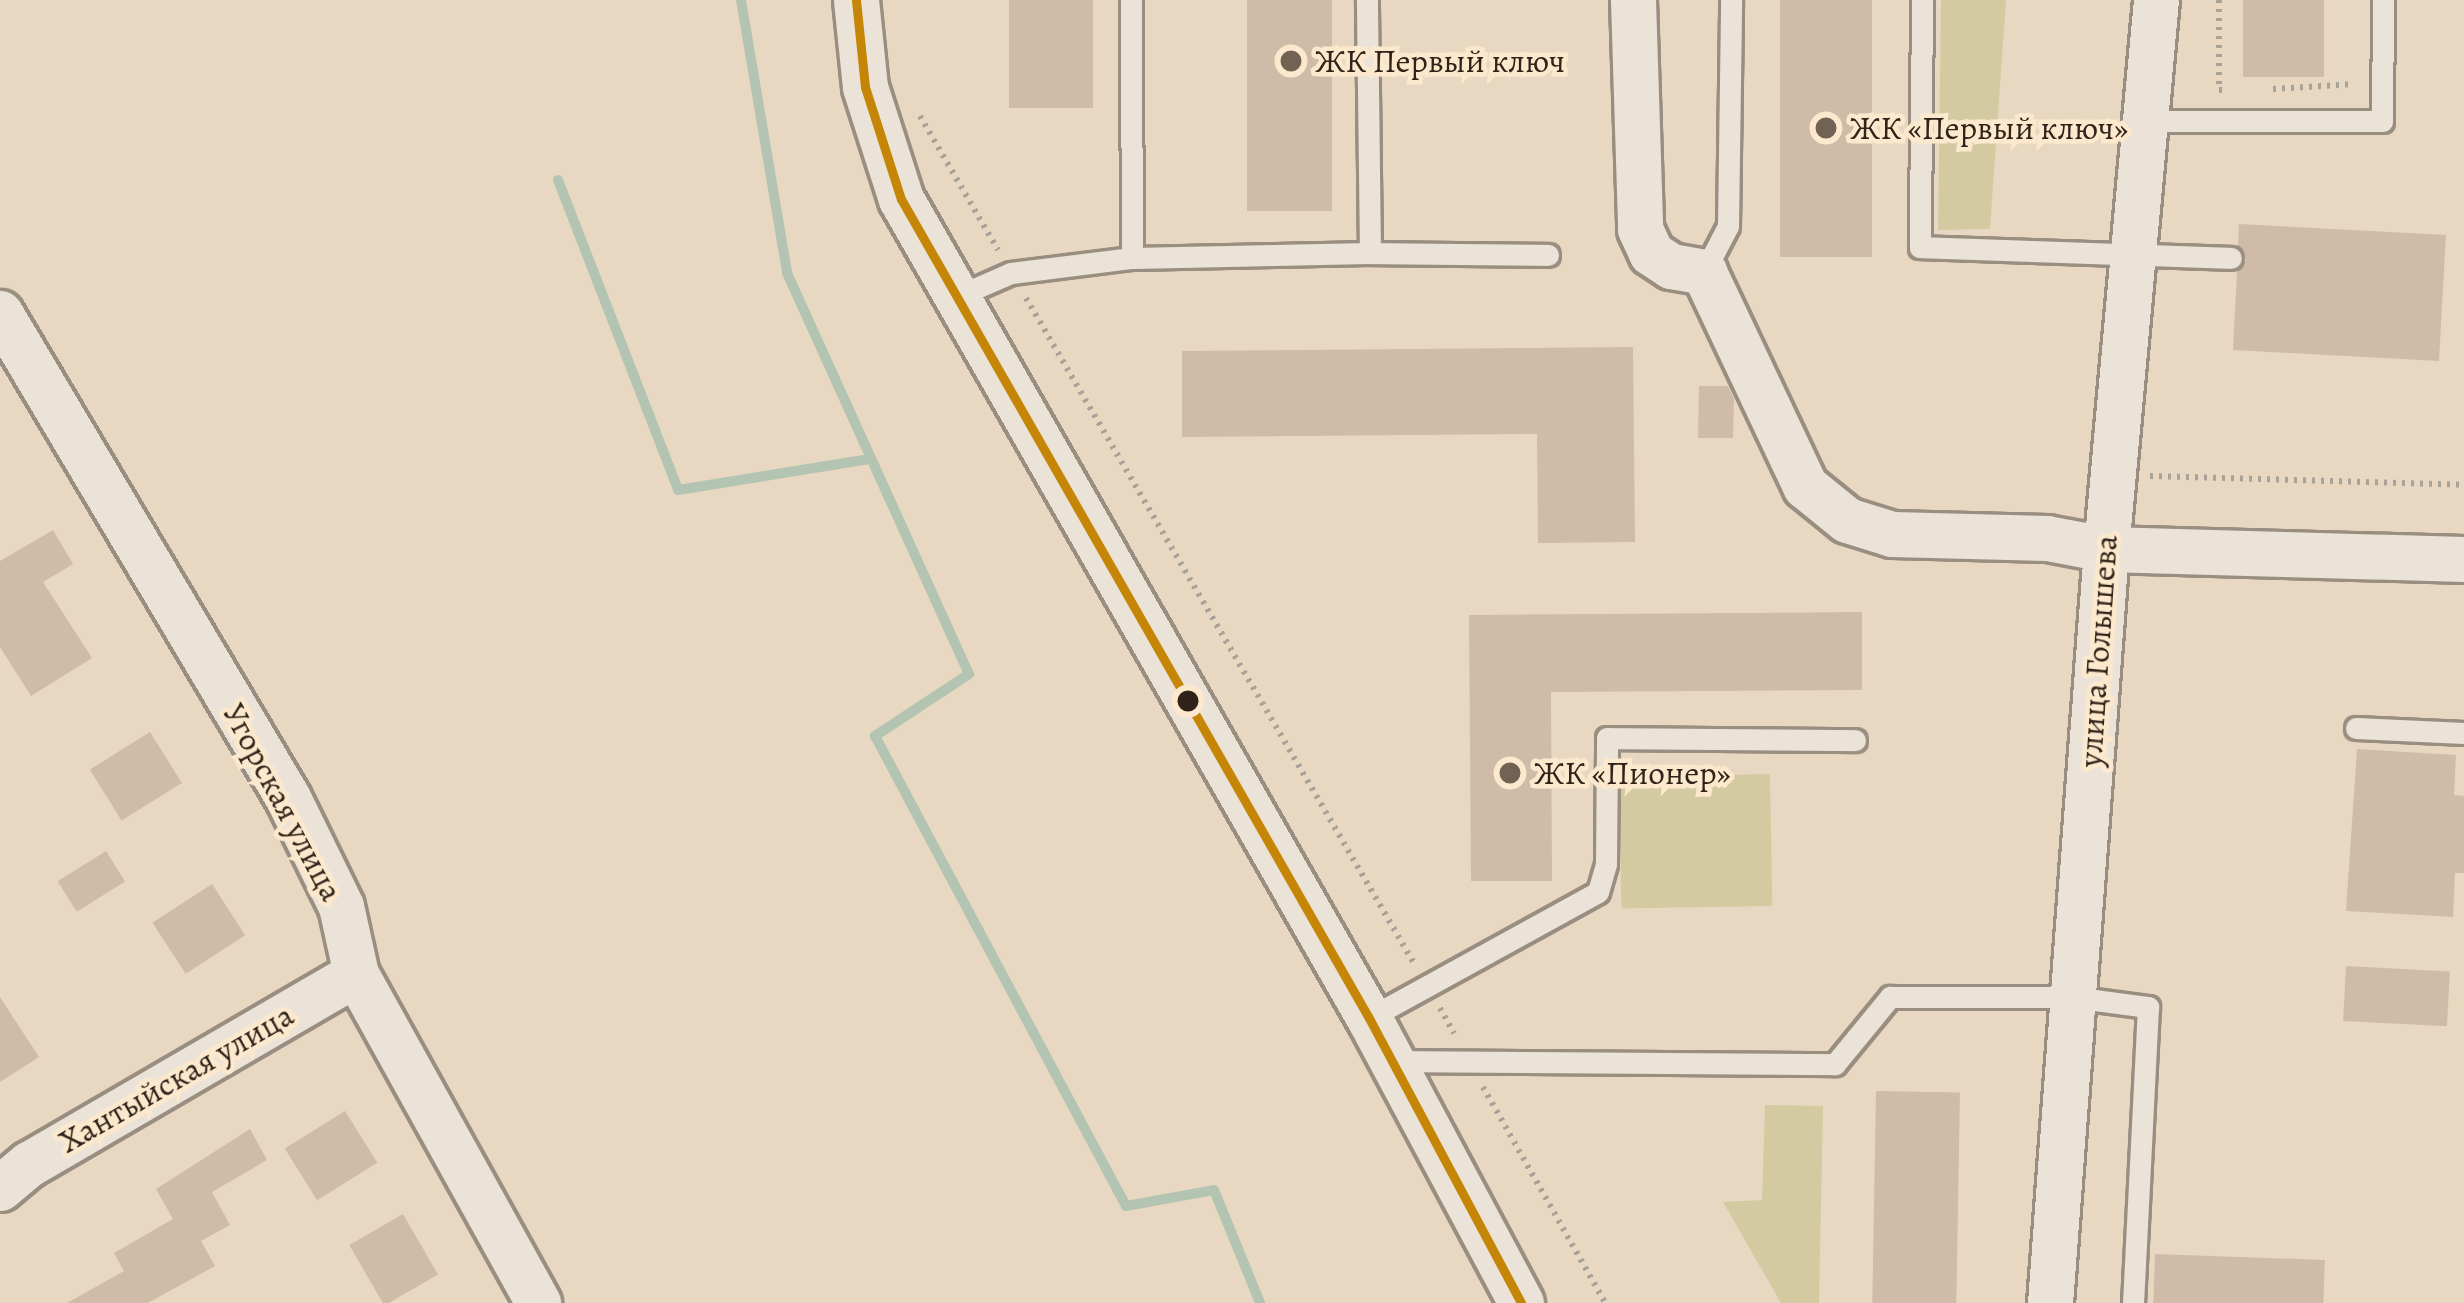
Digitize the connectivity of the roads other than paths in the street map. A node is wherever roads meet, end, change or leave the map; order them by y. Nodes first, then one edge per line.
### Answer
1 (856, 0) edge
2 (1131, 0) edge
3 (1366, 0) edge
4 (1633, 0) edge
5 (1731, 0) edge
6 (1922, 0) edge
7 (2156, 0) edge
8 (2383, 0) edge
9 (2148, 122) junction
10 (1370, 254) junction
11 (2133, 254) junction
12 (1548, 255) dead end
13 (1132, 258) junction
14 (2231, 258) dead end
15 (1704, 272) junction
16 (956, 296) junction
17 (0, 313) edge
18 (2106, 549) junction
19 (2464, 559) edge
20 (2356, 728) dead end
21 (2464, 733) edge
22 (1855, 740) dead end
23 (356, 974) junction
24 (2072, 997) junction
25 (1369, 1018) junction
26 (1392, 1061) junction
27 (0, 1188) edge
28 (538, 1303) edge
29 (1521, 1303) edge
30 (2050, 1303) edge
31 (2133, 1303) edge

1 - 16 street
2 - 13 lane
3 - 10 lane
4 - 15 street
5 - 15 lane
6 - 11 lane
7 - 9 street, улица Голышева
8 - 9 lane
9 - 11 street, улица Голышева
10 - 12 lane
10 - 13 lane
11 - 14 lane
11 - 18 street, улица Голышева
13 - 16 lane
15 - 18 street
16 - 25 street
17 - 23 street, Угорская улица
18 - 19 street
18 - 24 street, улица Голышева
20 - 21 lane
22 - 25 lane
23 - 27 street, Хантыйская улица
23 - 28 street, Угорская улица
24 - 26 lane
24 - 30 street, улица Голышева
24 - 31 lane
25 - 26 street
26 - 29 street

